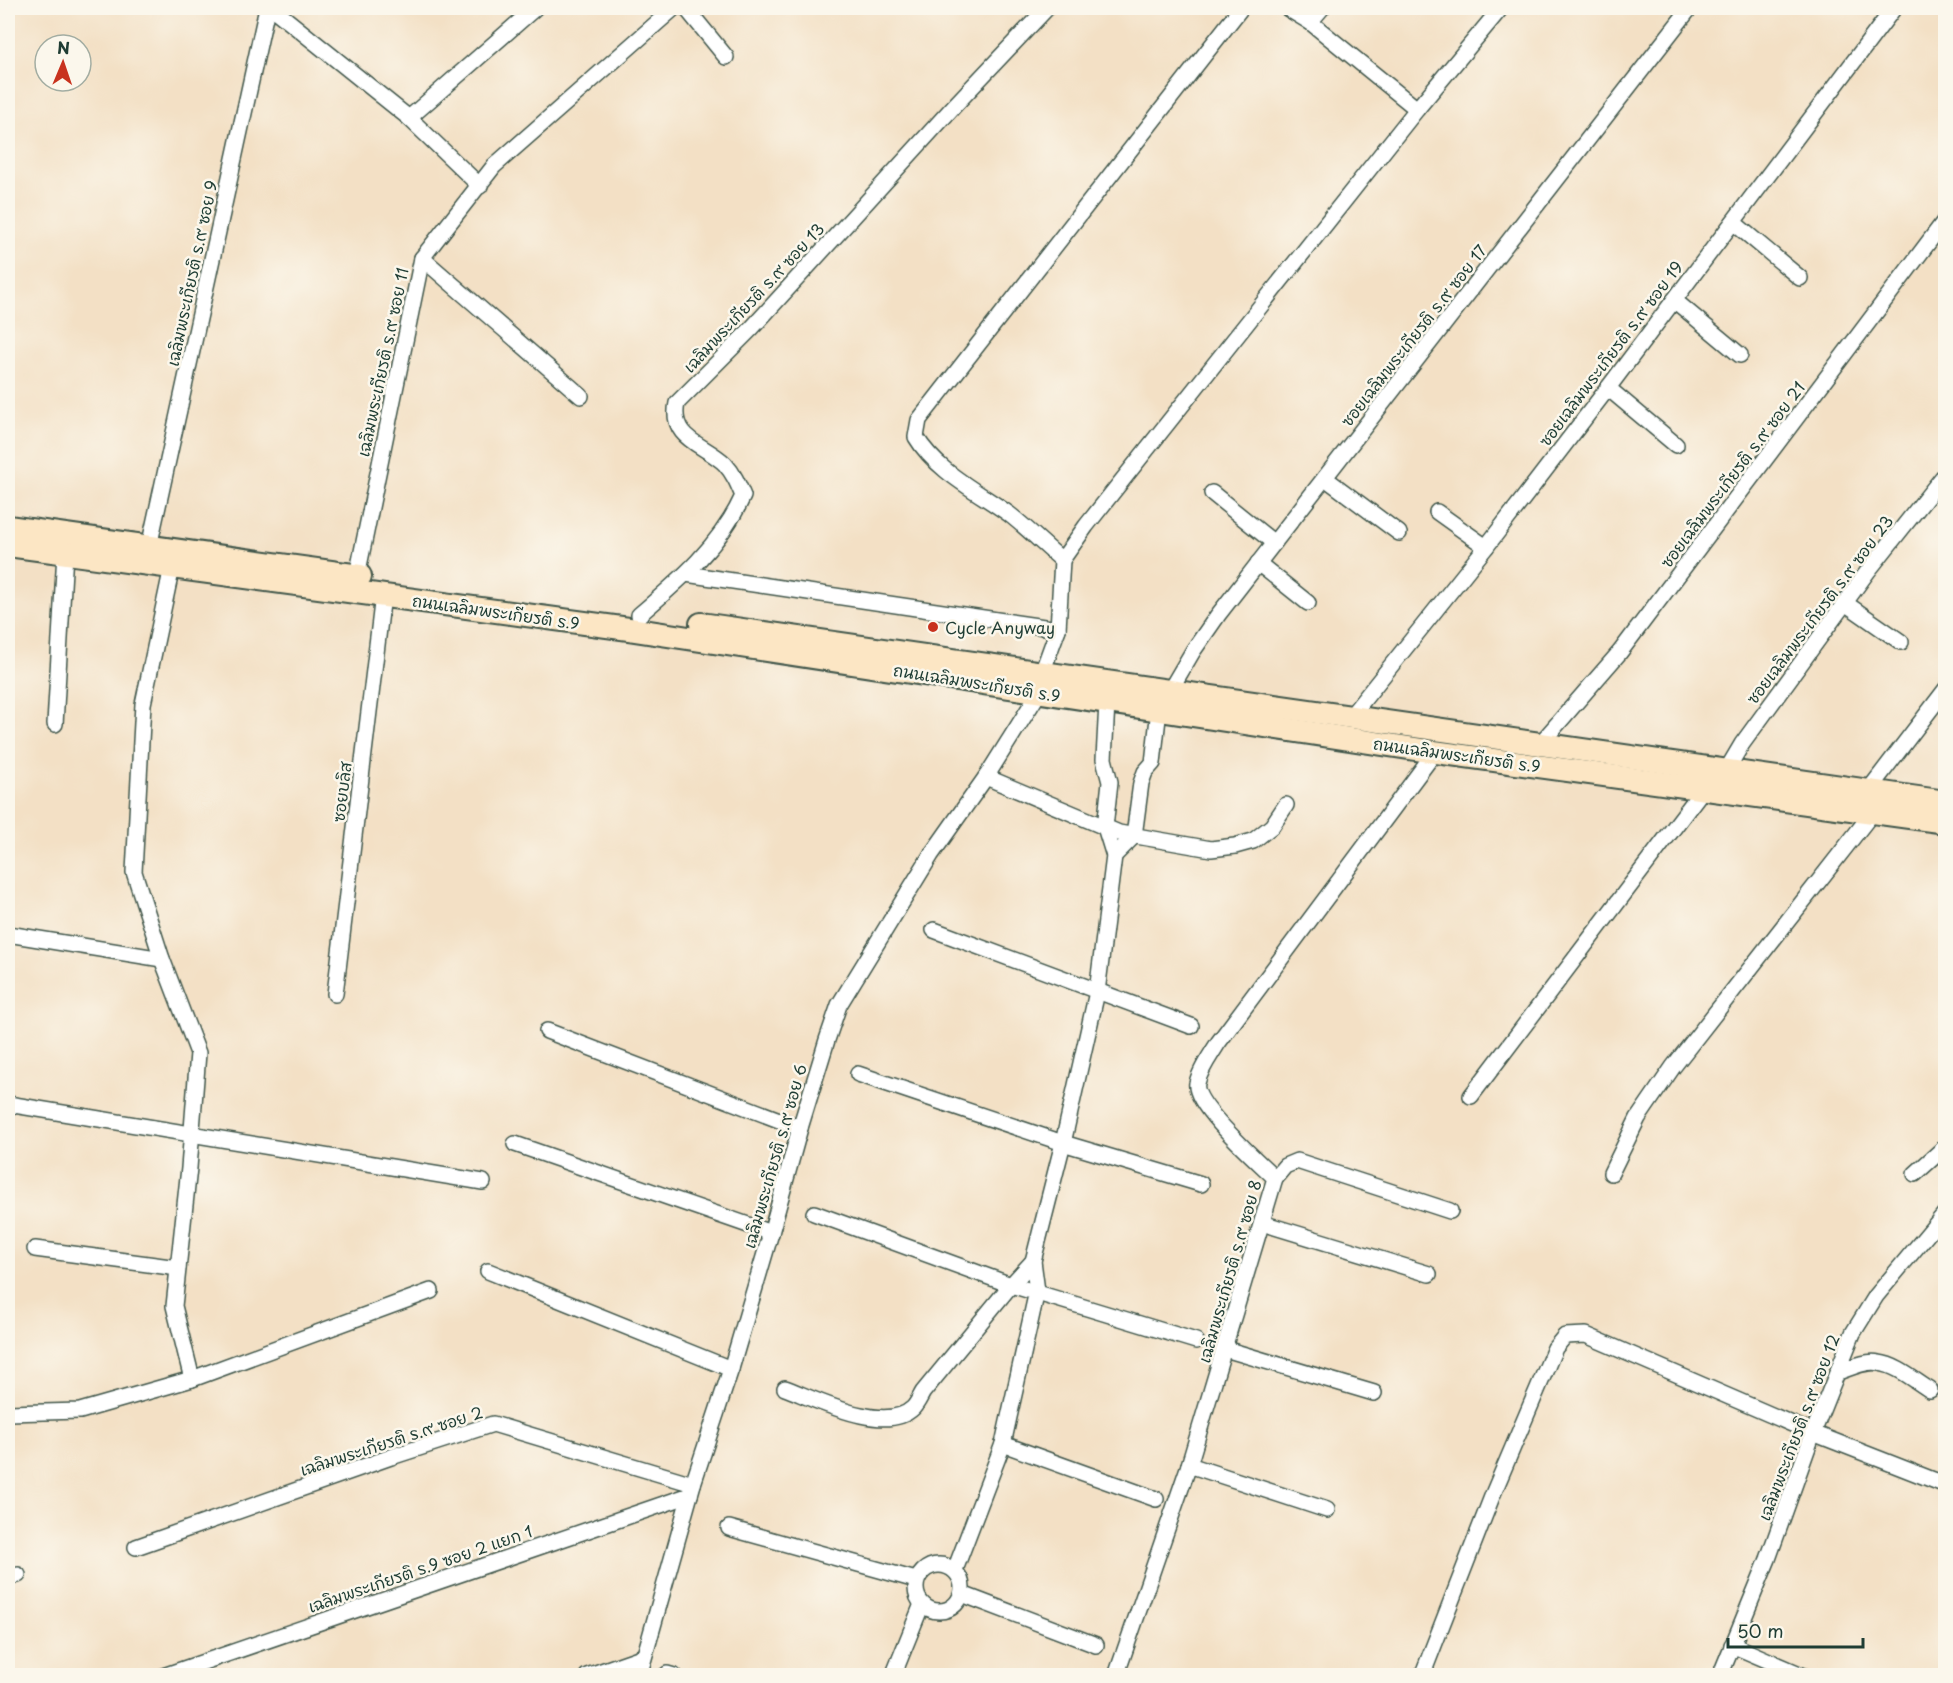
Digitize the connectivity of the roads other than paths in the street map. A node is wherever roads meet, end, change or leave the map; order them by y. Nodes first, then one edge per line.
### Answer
1 (267, 8) edge
2 (272, 8) edge
3 (535, 8) edge
4 (674, 8) edge
5 (686, 8) edge
6 (1047, 8) edge
7 (1241, 8) edge
8 (1287, 8) edge
9 (1322, 8) edge
10 (1501, 8) edge
11 (1690, 8) edge
12 (1894, 8) edge
13 (1310, 22) junction
14 (726, 57) dead end
15 (1417, 109) junction
16 (409, 118) junction
17 (480, 186) junction
18 (1733, 222) junction
19 (1944, 225) edge
20 (422, 258) junction
21 (1800, 278) dead end
22 (1674, 300) junction
23 (1740, 355) dead end
24 (1608, 388) junction
25 (581, 396) dead end
26 (1676, 444) dead end
27 (1946, 473) edge
28 (1325, 478) junction
29 (1212, 493) dead end
30 (1437, 512) dead end
31 (8, 527) edge
32 (1399, 534) dead end
33 (1274, 543) junction
34 (8, 545) edge
35 (1486, 547) junction
36 (65, 553) junction
37 (148, 555) junction
38 (1062, 560) junction
39 (1258, 563) junction
40 (172, 567) junction
41 (686, 574) junction
42 (357, 576) junction
43 (397, 592) junction
44 (1308, 603) dead end
45 (1845, 603) junction
46 (532, 608) junction
47 (639, 615) junction
48 (1058, 629) junction
49 (1901, 642) dead end
50 (1041, 682) junction
51 (1946, 689) edge
52 (1165, 700) junction
53 (1107, 703) junction
54 (1350, 717) junction
55 (55, 724) dead end
56 (1540, 744) junction
57 (1435, 752) junction
58 (1726, 771) junction
59 (986, 777) junction
60 (1704, 788) junction
61 (1871, 802) junction
62 (1946, 802) edge
63 (1286, 805) dead end
64 (1946, 822) edge
65 (1105, 827) junction
66 (1134, 836) junction
67 (1114, 856) junction
68 (934, 930) dead end
69 (8, 934) edge
70 (162, 959) junction
71 (1097, 992) junction
72 (335, 994) dead end
73 (1191, 1026) dead end
74 (547, 1031) dead end
75 (858, 1074) dead end
76 (1471, 1096) dead end
77 (8, 1104) edge
78 (800, 1128) junction
79 (191, 1135) junction
80 (1063, 1143) junction
81 (515, 1144) dead end
82 (1946, 1146) edge
83 (1611, 1173) dead end
84 (1915, 1174) dead end
85 (1275, 1178) junction
86 (483, 1182) dead end
87 (1201, 1184) dead end
88 (1450, 1211) dead end
89 (1946, 1212) edge
90 (814, 1213) dead end
91 (1262, 1223) junction
92 (771, 1233) junction
93 (35, 1249) dead end
94 (1033, 1261) junction
95 (178, 1268) junction
96 (488, 1271) dead end
97 (1429, 1274) dead end
98 (1011, 1284) junction
99 (431, 1291) dead end
100 (1037, 1291) junction
101 (1196, 1341) dead end
102 (1225, 1349) junction
103 (731, 1369) junction
104 (1838, 1372) junction
105 (192, 1379) junction
106 (785, 1388) dead end
107 (1930, 1390) dead end
108 (1374, 1393) dead end
109 (8, 1413) edge
110 (1814, 1433) junction
111 (1003, 1444) junction
112 (1189, 1465) junction
113 (1946, 1485) edge
114 (692, 1490) junction
115 (1156, 1499) dead end
116 (1327, 1510) dead end
117 (729, 1528) dead end
118 (136, 1547) dead end
119 (955, 1570) junction
120 (916, 1580) junction
121 (962, 1594) junction
122 (922, 1604) junction
123 (1096, 1645) dead end
124 (1732, 1645) junction
125 (644, 1656) junction
126 (163, 1676) edge
127 (588, 1676) edge
128 (639, 1676) edge
129 (892, 1676) edge
130 (1116, 1676) edge
131 (1422, 1676) edge
132 (1720, 1676) edge
133 (1804, 1676) edge

1 - 37 street, เฉลิมพระเกียรติ ร.๙ ซอย 9
2 - 16 street
3 - 16 street
4 - 17 street, เฉลิมพระเกียรติ ร.๙ ซอย 11
5 - 14 street
6 - 41 street, เฉลิมพระเกียรติ ร.๙ ซอย 13
7 - 38 street
8 - 13 street
9 - 13 street
10 - 15 street
11 - 28 street, ซอยเฉลิมพระเกียรติ ร.๙ ซอย 17
12 - 18 street, ซอยเฉลิมพระเกียรติ ร.๙ ซอย 19
13 - 15 street
15 - 38 street
16 - 17 street
17 - 20 street, เฉลิมพระเกียรติ ร.๙ ซอย 11
18 - 21 street
18 - 22 street, ซอยเฉลิมพระเกียรติ ร.๙ ซอย 19
19 - 56 street, ซอยเฉลิมพระเกียรติ ร.๙ ซอย 21
20 - 25 street
20 - 42 street, เฉลิมพระเกียรติ ร.๙ ซอย 11
22 - 23 street
22 - 24 street, ซอยเฉลิมพระเกียรติ ร.๙ ซอย 19
24 - 26 street
24 - 35 street, ซอยเฉลิมพระเกียรติ ร.๙ ซอย 19
27 - 45 street, ซอยเฉลิมพระเกียรติ ร.๙ ซอย 23
28 - 32 street
28 - 33 street, ซอยเฉลิมพระเกียรติ ร.๙ ซอย 17
29 - 33 street
30 - 35 street
31 - 37 main road, ถนนเฉลิมพระเกียรติ ร.9
33 - 39 street, ซอยเฉลิมพระเกียรติ ร.๙ ซอย 17
34 - 36 main road, ถนนเฉลิมพระเกียรติ ร.9
35 - 54 street, ซอยเฉลิมพระเกียรติ ร.๙ ซอย 19
36 - 37 main road, ถนนเฉลิมพระเกียรติ ร.9
36 - 55 street
37 - 40 main road, ถนนเฉลิมพระเกียรติ ร.9
37 - 42 main road, ถนนเฉลิมพระเกียรติ ร.9
38 - 48 street, เฉลิมพระเกียรติ ร.๙ ซอย 6
39 - 44 street
39 - 52 street, ซอยเฉลิมพระเกียรติ ร.๙ ซอย 17
40 - 43 main road, ถนนเฉลิมพระเกียรติ ร.9
40 - 70 street
41 - 47 street, เฉลิมพระเกียรติ ร.๙ ซอย 13
41 - 48 street
42 - 43 main road, ถนนเฉลิมพระเกียรติ ร.9
43 - 46 main road, ถนนเฉลิมพระเกียรติ ร.9
43 - 72 street, ซอยบลิส
45 - 49 street
45 - 58 street, ซอยเฉลิมพระเกียรติ ร.๙ ซอย 23
46 - 47 main road, ถนนเฉลิมพระเกียรติ ร.9
46 - 50 main road, ถนนเฉลิมพระเกียรติ ร.9
47 - 50 main road, ถนนเฉลิมพระเกียรติ ร.9
48 - 50 street, เฉลิมพระเกียรติ ร.๙ ซอย 6
50 - 52 main road, ถนนเฉลิมพระเกียรติ ร.9
50 - 53 main road, ถนนเฉลิมพระเกียรติ ร.9
50 - 59 street, เฉลิมพระเกียรติ ร.๙ ซอย 6
51 - 61 street
52 - 53 main road, ถนนเฉลิมพระเกียรติ ร.9
52 - 54 main road, ถนนเฉลิมพระเกียรติ ร.9
52 - 57 main road, ถนนเฉลิมพระเกียรติ ร.9
52 - 66 street
53 - 65 street
54 - 56 main road, ถนนเฉลิมพระเกียรติ ร.9
56 - 58 main road, ถนนเฉลิมพระเกียรติ ร.9
57 - 60 main road, ถนนเฉลิมพระเกียรติ ร.9
57 - 85 street, เฉลิมพระเกียรติ ร.๙ ซอย 8
58 - 61 main road, ถนนเฉลิมพระเกียรติ ร.9
59 - 65 street
59 - 78 street, เฉลิมพระเกียรติ ร.๙ ซอย 6
60 - 61 main road, ถนนเฉลิมพระเกียรติ ร.9
60 - 76 street
61 - 62 main road, ถนนเฉลิมพระเกียรติ ร.9
61 - 64 main road, ถนนเฉลิมพระเกียรติ ร.9
61 - 83 street
63 - 66 street
65 - 66 street
65 - 67 street
66 - 67 street
67 - 71 street
68 - 71 street
69 - 70 street
70 - 79 street
71 - 73 street
71 - 80 street
74 - 78 street
75 - 80 street
77 - 79 street
78 - 92 street, เฉลิมพระเกียรติ ร.๙ ซอย 6
79 - 86 street
79 - 95 street
80 - 87 street
80 - 94 street
81 - 92 street
82 - 84 street
85 - 88 street
85 - 91 street, เฉลิมพระเกียรติ ร.๙ ซอย 8
89 - 104 street, เฉลิมพระเกียรติ ร.๙ ซอย 12
90 - 98 street
91 - 97 street
91 - 102 street, เฉลิมพระเกียรติ ร.๙ ซอย 8
92 - 103 street, เฉลิมพระเกียรติ ร.๙ ซอย 6
93 - 95 street
94 - 98 street
94 - 100 street
95 - 105 street
96 - 103 street
98 - 100 street
98 - 106 street
99 - 105 street
100 - 101 street
100 - 111 street
102 - 108 street
102 - 112 street, เฉลิมพระเกียรติ ร.๙ ซอย 8
103 - 114 street, เฉลิมพระเกียรติ ร.๙ ซอย 6
104 - 107 street
104 - 110 street, เฉลิมพระเกียรติ ร.๙ ซอย 12
105 - 109 street
110 - 113 street
110 - 124 street, เฉลิมพระเกียรติ ร.๙ ซอย 12
110 - 131 street
111 - 115 street
111 - 119 street
112 - 116 street
112 - 130 street, เฉลิมพระเกียรติ ร.๙ ซอย 8
114 - 118 street, เฉลิมพระเกียรติ ร.๙ ซอย 2
114 - 125 street, เฉลิมพระเกียรติ ร.๙ ซอย 6
114 - 126 street, เฉลิมพระเกียรติ ร.9 ซอย 2 แยก 1
117 - 120 street
119 - 120 street
119 - 121 street
120 - 122 street
121 - 122 street
121 - 123 street
122 - 129 street
124 - 132 street, เฉลิมพระเกียรติ ร.๙ ซอย 12
124 - 133 street
125 - 127 street
125 - 128 street, เฉลิมพระเกียรติ ร.๙ ซอย 6

